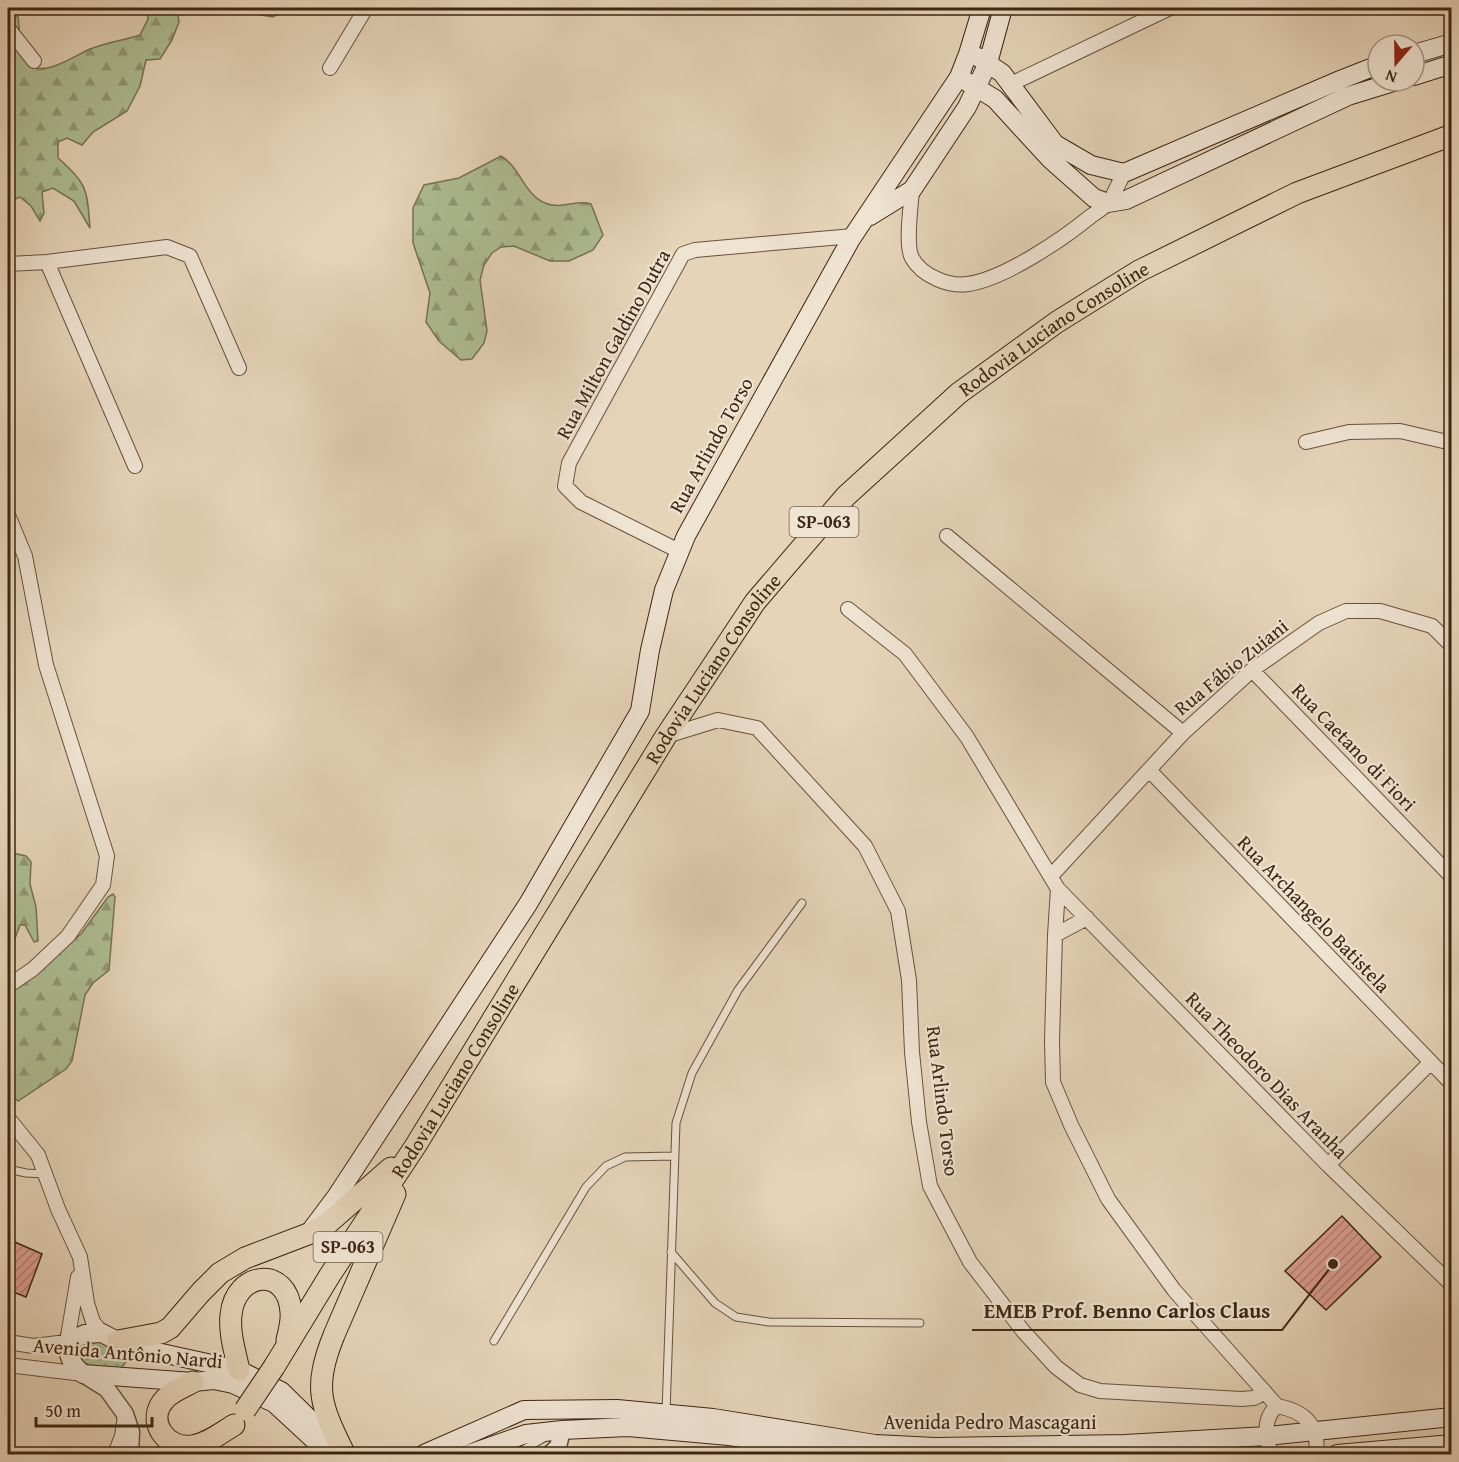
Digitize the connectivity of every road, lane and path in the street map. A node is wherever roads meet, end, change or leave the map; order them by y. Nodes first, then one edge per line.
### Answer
1 (366, 8) edge
2 (982, 8) edge
3 (1003, 8) edge
4 (1170, 8) edge
5 (8, 28) edge
6 (1452, 42) edge
7 (1426, 50) edge
8 (969, 54) junction
9 (34, 61) dead end
10 (988, 63) junction
11 (1452, 64) edge
12 (330, 68) dead end
13 (1426, 72) edge
14 (1366, 73) edge
15 (959, 77) junction
16 (1011, 84) junction
17 (1366, 85) edge
18 (1344, 88) junction
19 (976, 89) junction
20 (995, 99) junction
21 (1452, 135) edge
22 (1124, 173) junction
23 (912, 190) junction
24 (1108, 203) junction
25 (866, 219) junction
26 (853, 236) junction
27 (47, 262) junction
28 (8, 264) edge
29 (239, 368) dead end
30 (1306, 442) dead end
31 (1452, 443) edge
32 (135, 466) dead end
33 (8, 515) edge
34 (947, 536) dead end
35 (681, 552) junction
36 (848, 609) dead end
37 (1452, 646) edge
38 (1252, 670) junction
39 (1183, 733) junction
40 (666, 736) junction
41 (1150, 771) junction
42 (1051, 876) junction
43 (1452, 877) edge
44 (1058, 889) junction
45 (802, 903) dead end
46 (1087, 918) junction
47 (1055, 935) junction
48 (8, 986) edge
49 (1430, 1063) junction
50 (1452, 1084) edge
51 (8, 1118) edge
52 (416, 1145) junction
53 (675, 1156) junction
54 (1328, 1165) junction
55 (8, 1169) edge
56 (45, 1174) junction
57 (308, 1234) junction
58 (671, 1252) junction
59 (80, 1257) junction
60 (1452, 1285) edge
61 (920, 1323) dead end
62 (115, 1340) junction
63 (494, 1341) dead end
64 (8, 1342) edge
65 (67, 1342) junction
66 (279, 1359) junction
67 (8, 1365) edge
68 (239, 1370) junction
69 (83, 1374) junction
70 (120, 1376) junction
71 (193, 1382) junction
72 (1265, 1392) junction
73 (1277, 1406) junction
74 (547, 1410) junction
75 (125, 1414) junction
76 (1452, 1417) edge
77 (239, 1418) junction
78 (665, 1422) junction
79 (558, 1430) junction
80 (1314, 1430) junction
81 (1267, 1436) junction
82 (1452, 1444) edge
83 (341, 1454) edge
84 (428, 1454) edge
85 (115, 1455) edge
86 (130, 1455) edge
87 (215, 1455) edge
88 (469, 1455) edge
89 (515, 1455) edge
90 (550, 1455) edge
91 (855, 1455) edge
92 (1271, 1455) edge
93 (1316, 1455) edge
94 (1337, 1455) edge

1 - 12 street
2 - 8 main road, Rua Arlindo Torso
3 - 10 main road
4 - 16 street
5 - 9 street
6 - 7 main road
8 - 10 main road
8 - 15 main road, Rua Arlindo Torso
10 - 16 main road
10 - 19 main road
11 - 13 main road
14 - 18 main road
15 - 19 main road
15 - 25 main road, Rua Arlindo Torso
16 - 20 main road
16 - 22 main road
17 - 18 main road
18 - 22 main road
18 - 24 main road
19 - 20 main road
19 - 23 main road
20 - 24 main road
21 - 40 main road, Rodovia Luciano Consoline / SP-063
22 - 24 street
23 - 24 street
23 - 25 main road
25 - 26 main road, Rua Arlindo Torso
26 - 35 main road, Rua Arlindo Torso
26 - 35 street, Rua Milton Galdino Dutra
27 - 28 street
27 - 29 street
27 - 32 street
30 - 31 street
33 - 48 street
34 - 39 street, Rua Fábio Zuiani
35 - 57 main road, Rua Arlindo Torso
36 - 42 street, Rua Theodoro Dias Aranha
37 - 38 street, Rua Fábio Zuiani
38 - 39 street, Rua Fábio Zuiani
38 - 43 street, Rua Caetano di Fiori
39 - 41 street
40 - 52 main road, Rodovia Luciano Consoline / SP-063
40 - 72 street, Rua Arlindo Torso
41 - 42 street
41 - 49 street, Rua Archangelo Batistela
42 - 44 street, Rua Theodoro Dias Aranha
44 - 46 street, Rua Theodoro Dias Aranha
44 - 47 street
45 - 53 lane
46 - 47 street
46 - 54 street, Rua Theodoro Dias Aranha
47 - 72 street
49 - 50 street, Rua Archangelo Batistela
49 - 54 street
51 - 56 street
52 - 57 main road
52 - 66 main road, Rodovia Luciano Consoline / SP-063
52 - 83 main road
53 - 58 lane
53 - 63 lane
54 - 60 street, Rua Theodoro Dias Aranha
55 - 56 lane
56 - 59 street
57 - 62 main road
58 - 61 lane
58 - 78 lane
59 - 62 street
59 - 65 street
62 - 65 main road, Avenida Antônio Nardi
62 - 68 main road, Avenida Antônio Nardi
62 - 70 main road
64 - 65 street, Avenida Antônio Nardi
65 - 69 main road
66 - 68 main road
66 - 77 main road, Rodovia Luciano Consoline / SP-063, bridge
67 - 69 street, Avenida Antônio Nardi
68 - 83 main road, Avenida Antônio Nardi
69 - 70 main road, Avenida Antônio Nardi
69 - 75 street
70 - 71 main road, Avenida Antônio Nardi
71 - 77 main road
71 - 83 main road, Avenida Antônio Nardi
72 - 73 street
73 - 80 street
73 - 81 street
74 - 78 main road, Avenida Pedro Mascagani
74 - 79 main road
74 - 84 main road, Avenida Pedro Mascagani
75 - 85 street
75 - 86 street
76 - 80 main road, Avenida Pedro Mascagani
77 - 87 main road, Rodovia Luciano Consoline / SP-063
78 - 79 main road, Avenida Pedro Mascagani
78 - 81 main road, Avenida Pedro Mascagani
78 - 91 main road, Avenida Pedro Mascagani
79 - 88 main road, Avenida Pedro Mascagani
79 - 89 lane
79 - 90 street
80 - 81 main road, Avenida Pedro Mascagani
80 - 93 street
81 - 92 street
82 - 94 main road

